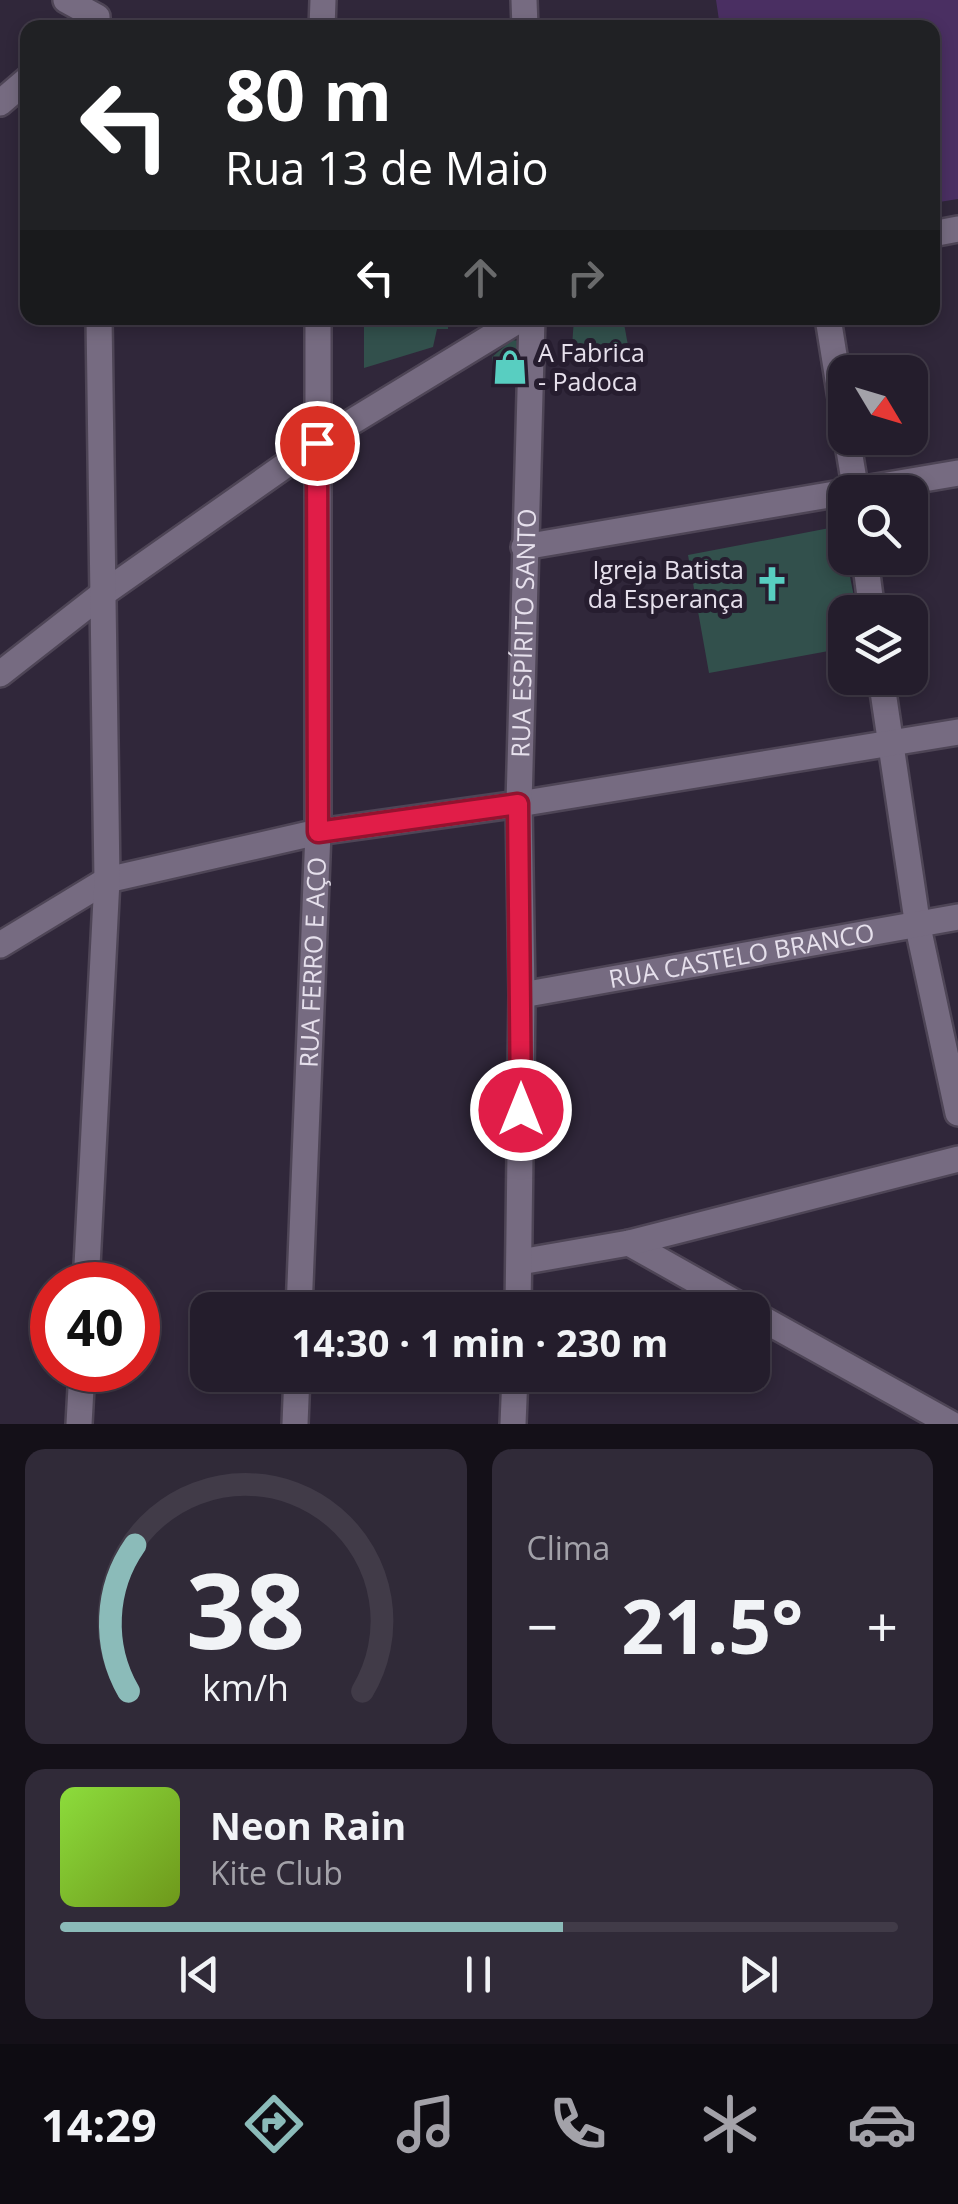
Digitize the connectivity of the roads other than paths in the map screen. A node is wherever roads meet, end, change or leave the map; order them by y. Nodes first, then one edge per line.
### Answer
1 (66, 0) edge
2 (99, 18) edge
3 (20, 86) edge
4 (0, 103) edge
5 (99, 325) edge
6 (318, 325) edge
7 (511, 325) edge
8 (532, 325) edge
9 (829, 325) edge
10 (834, 355) edge
11 (317, 443) junction
12 (958, 473) edge
13 (928, 478) edge
14 (828, 496) edge
15 (524, 547) junction
16 (101, 595) junction
17 (0, 674) edge
18 (882, 695) edge
19 (958, 732) edge
20 (889, 743) junction
21 (518, 804) junction
22 (318, 832) junction
23 (107, 880) junction
24 (958, 917) edge
25 (918, 927) junction
26 (0, 945) edge
27 (522, 995) junction
28 (958, 1114) edge
29 (958, 1159) edge
30 (628, 1243) junction
31 (87, 1262) edge
32 (520, 1262) junction
33 (300, 1292) edge
34 (519, 1292) edge
35 (716, 1292) edge
36 (770, 1322) edge
37 (81, 1392) edge
38 (296, 1392) edge
39 (514, 1392) edge
40 (79, 1424) edge
41 (295, 1424) edge
42 (513, 1424) edge
43 (951, 1424) edge

1 - 2 street
3 - 4 street
5 - 16 street
6 - 11 street, RUA FERRO E AÇO
7 - 11 street
8 - 15 street, RUA ESPÍRITO SANTO
9 - 10 street
11 - 16 street
11 - 22 street, RUA FERRO E AÇO
12 - 13 street
14 - 15 street
15 - 21 street, RUA ESPÍRITO SANTO
16 - 17 street
16 - 23 street
18 - 20 street
19 - 20 street
20 - 21 street
20 - 25 street
21 - 22 street
21 - 27 street, RUA ESPÍRITO SANTO
22 - 23 street
22 - 33 street, RUA FERRO E AÇO
23 - 26 street
23 - 31 street
24 - 25 street, RUA CASTELO BRANCO
25 - 27 street, RUA CASTELO BRANCO
25 - 28 street
27 - 32 street, RUA ESPÍRITO SANTO
29 - 30 street
30 - 32 street
30 - 35 street
32 - 34 street, RUA ESPÍRITO SANTO
36 - 43 street
37 - 40 street
38 - 41 street
39 - 42 street

